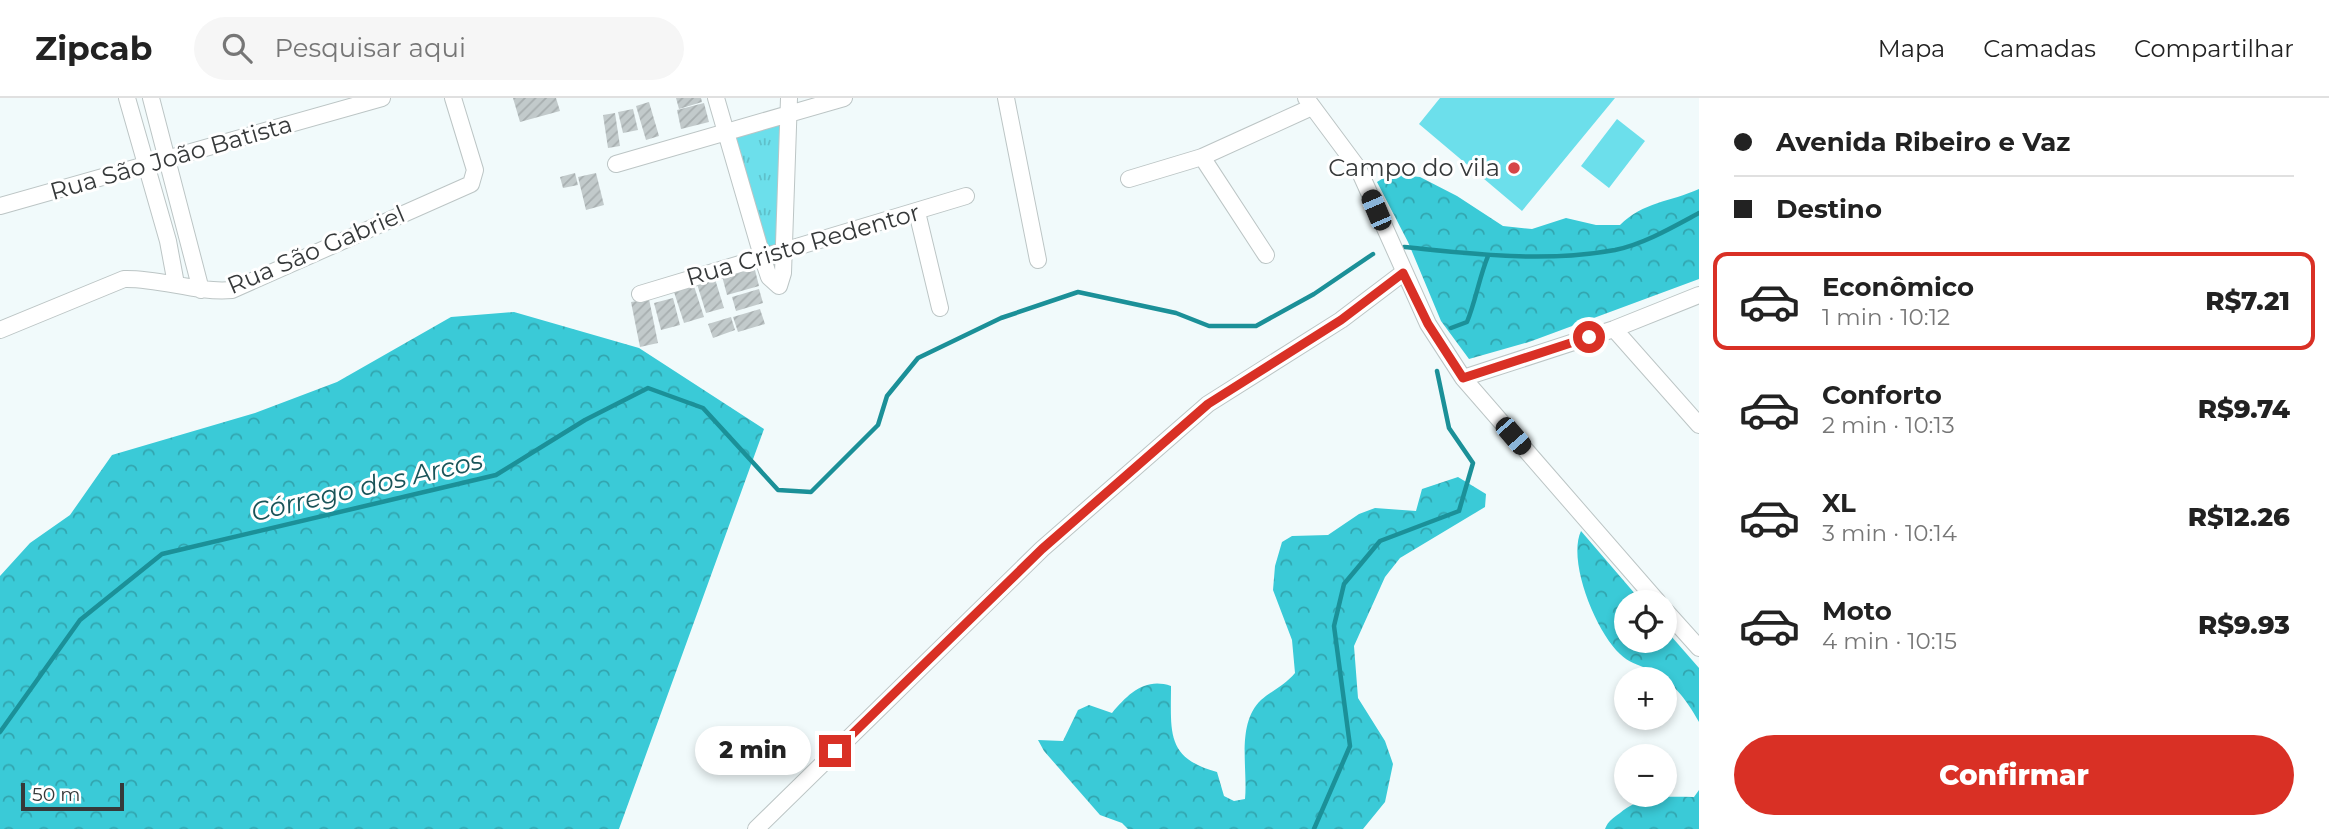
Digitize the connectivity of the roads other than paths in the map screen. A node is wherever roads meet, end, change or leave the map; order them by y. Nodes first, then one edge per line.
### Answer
1 (127, 98) edge
2 (151, 98) edge
3 (382, 98) edge
4 (453, 98) edge
5 (716, 98) edge
6 (844, 98) edge
7 (1006, 98) edge
8 (1309, 102) edge
9 (789, 105) edge
10 (727, 134) junction
11 (1202, 157) junction
12 (167, 160) junction
13 (616, 164) dead end
14 (146, 166) junction
15 (1129, 179) dead end
16 (966, 196) dead end
17 (0, 206) edge
18 (917, 212) junction
19 (783, 250) junction
20 (1266, 255) dead end
21 (762, 256) junction
22 (1038, 260) dead end
23 (1403, 273) junction
24 (176, 285) junction
25 (201, 290) junction
26 (640, 294) dead end
27 (1699, 295) edge
28 (940, 308) dead end
29 (1614, 329) junction
30 (0, 330) edge
31 (1463, 378) junction
32 (1699, 425) edge
33 (1648, 590) edge
34 (1677, 623) edge
35 (1699, 648) edge
36 (756, 829) edge

1 - 14 street
2 - 12 street
3 - 12 street, Rua São João Batista
4 - 25 street, Rua São Gabriel
5 - 10 street
6 - 9 street
7 - 22 street
8 - 11 street
8 - 23 street
9 - 10 street
9 - 19 street
10 - 13 street
10 - 21 street
11 - 15 street
11 - 20 street
12 - 14 street, Rua São João Batista
12 - 25 street
14 - 17 street, Rua São João Batista
14 - 24 street
16 - 18 street, Rua Cristo Redentor
18 - 19 street, Rua Cristo Redentor
18 - 28 street
19 - 21 street, Rua Cristo Redentor
19 - 21 street
21 - 26 street, Rua Cristo Redentor
23 - 31 street
23 - 36 street
24 - 25 street, Rua São Gabriel
24 - 30 street, Rua São Gabriel
27 - 29 street
29 - 31 street
29 - 32 street
31 - 33 street
34 - 35 street

